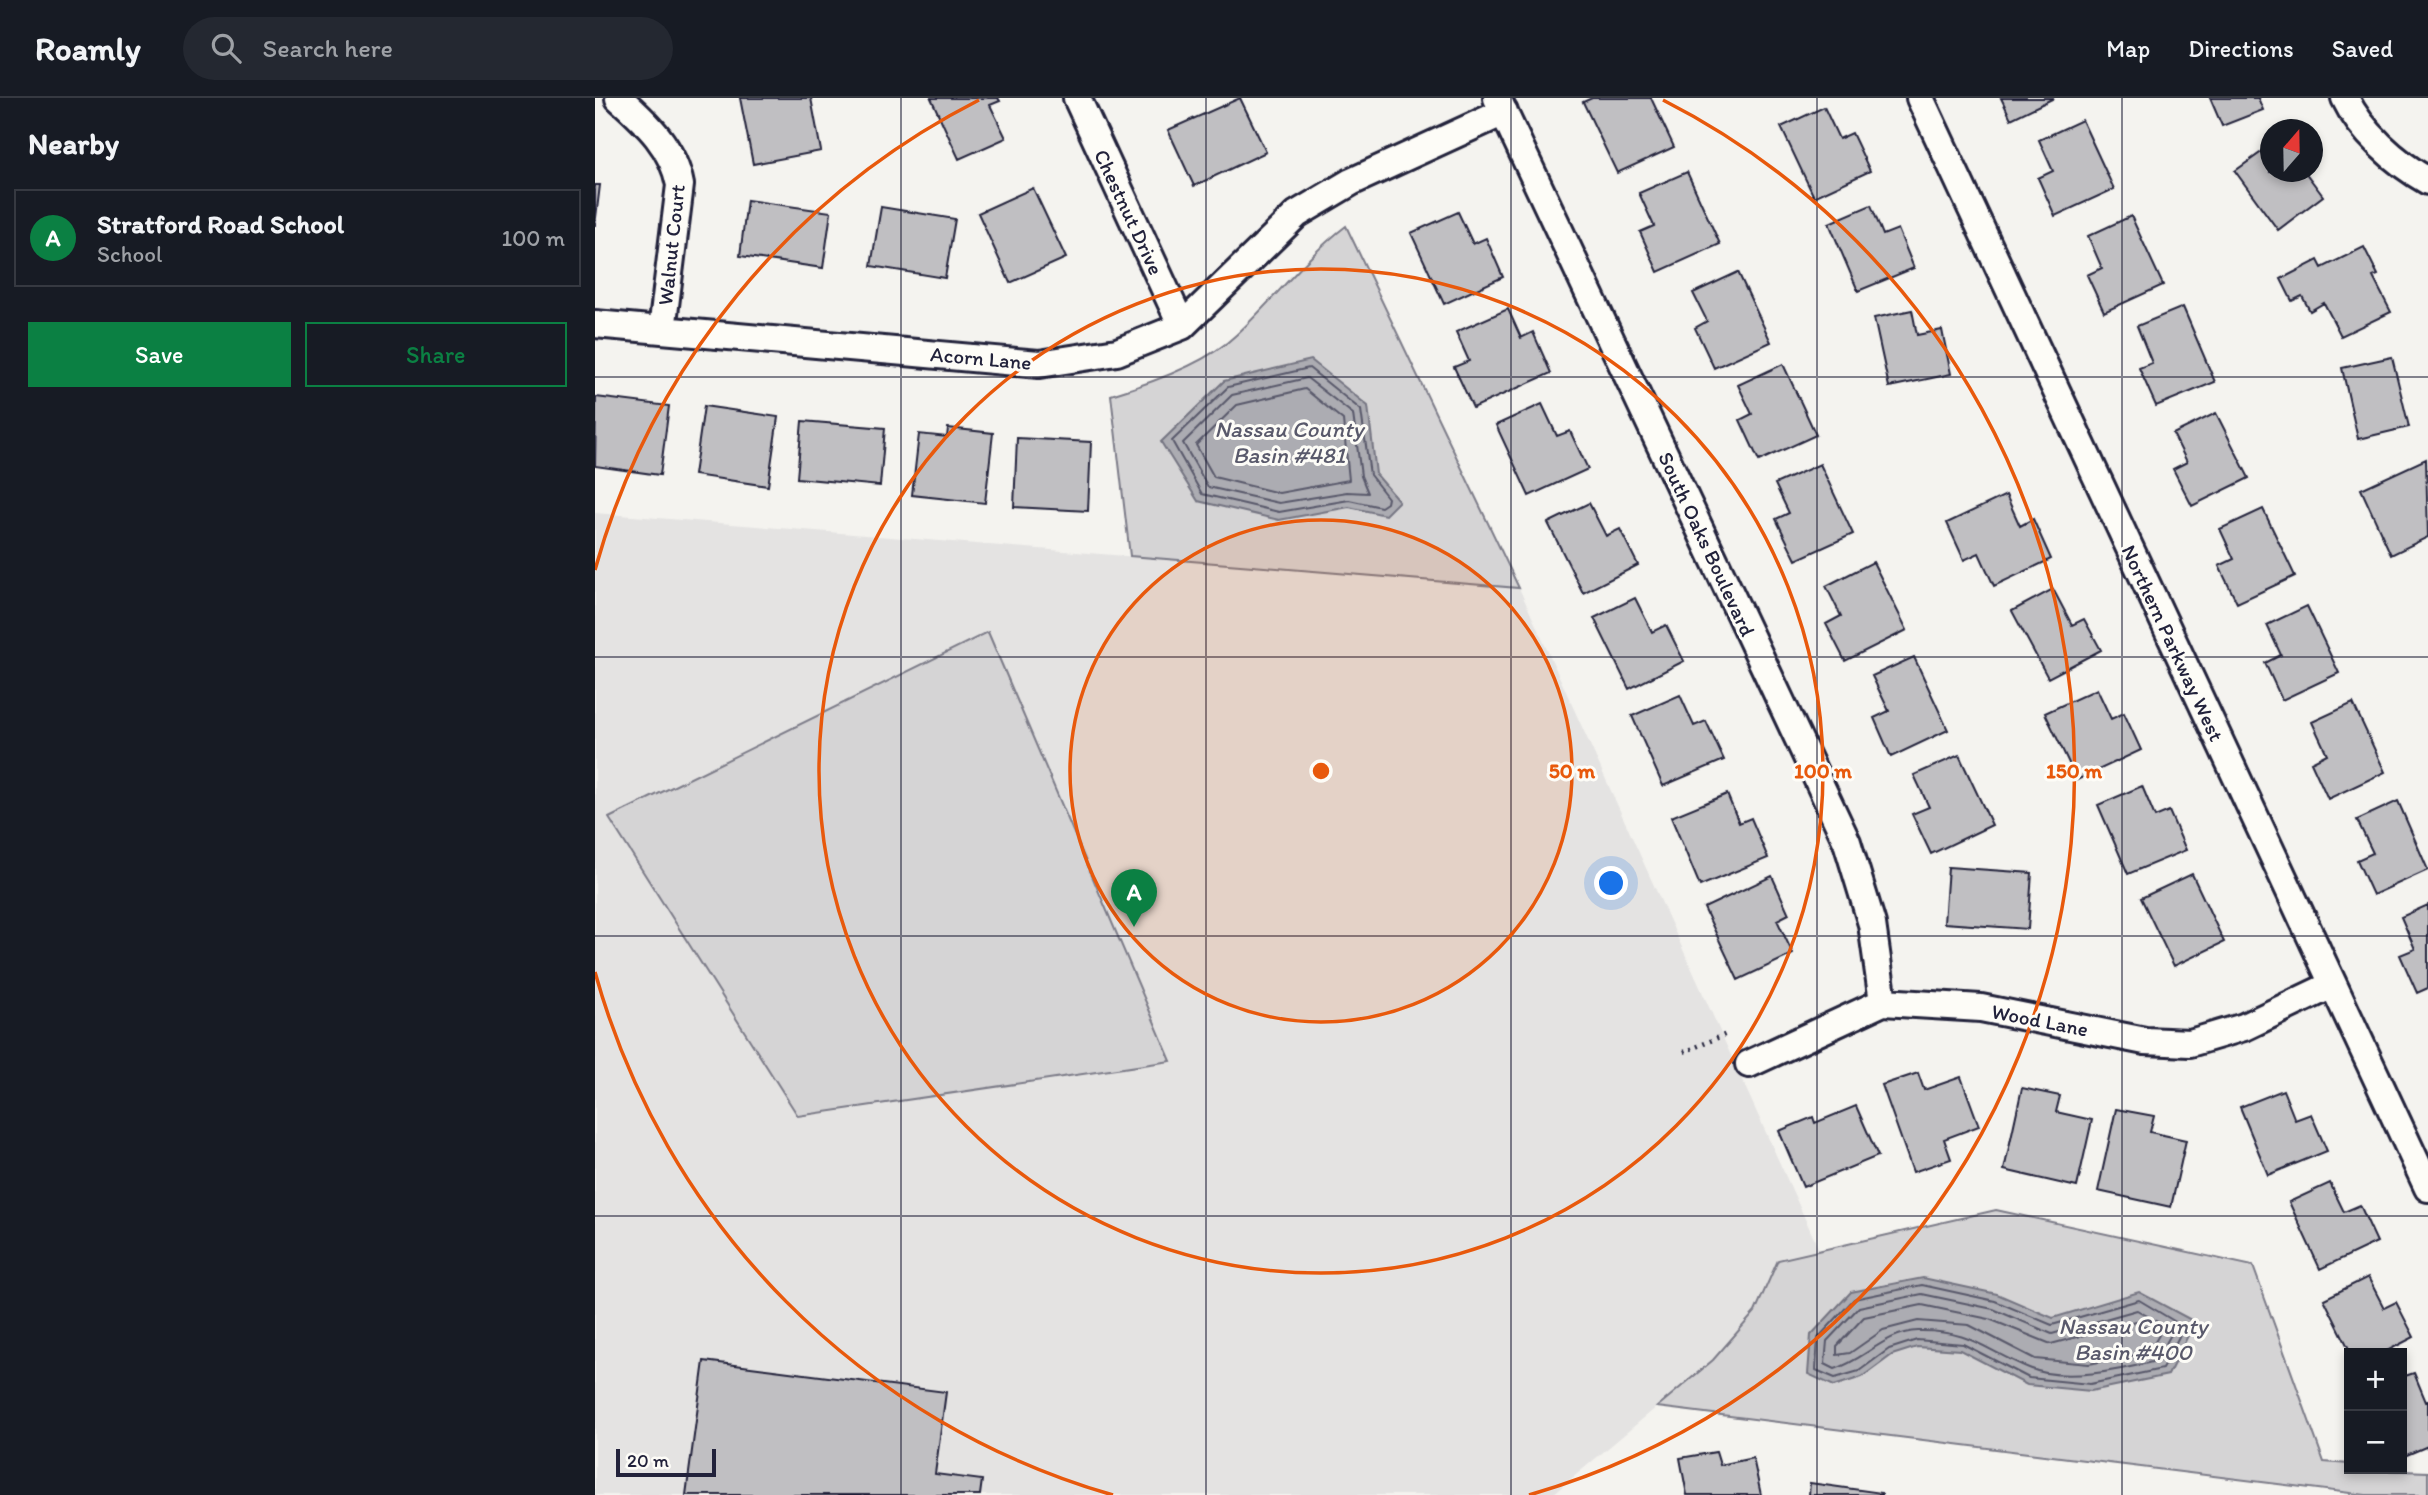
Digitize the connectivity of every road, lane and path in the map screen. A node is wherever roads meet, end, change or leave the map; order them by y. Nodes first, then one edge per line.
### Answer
1 (619, 98) edge
2 (1077, 98) edge
3 (1920, 98) edge
4 (2345, 98) edge
5 (1500, 105) edge
6 (2428, 181) edge
7 (595, 324) edge
8 (1182, 327) junction
9 (662, 330) junction
10 (2332, 985) junction
11 (1883, 1002) junction
12 (1729, 1033) dead end
13 (1685, 1052) dead end
14 (1749, 1064) dead end
15 (2428, 1188) edge

1 - 9 street, Walnut Court
2 - 8 street, Chestnut Drive
3 - 10 street, Northern Parkway West
4 - 6 street
5 - 8 street, Acorn Lane
5 - 11 street, South Oaks Boulevard
7 - 9 street, Acorn Lane
8 - 9 street, Acorn Lane
10 - 11 street, Wood Lane
10 - 15 street, Northern Parkway West
11 - 14 street, Wood Lane
12 - 13 path

